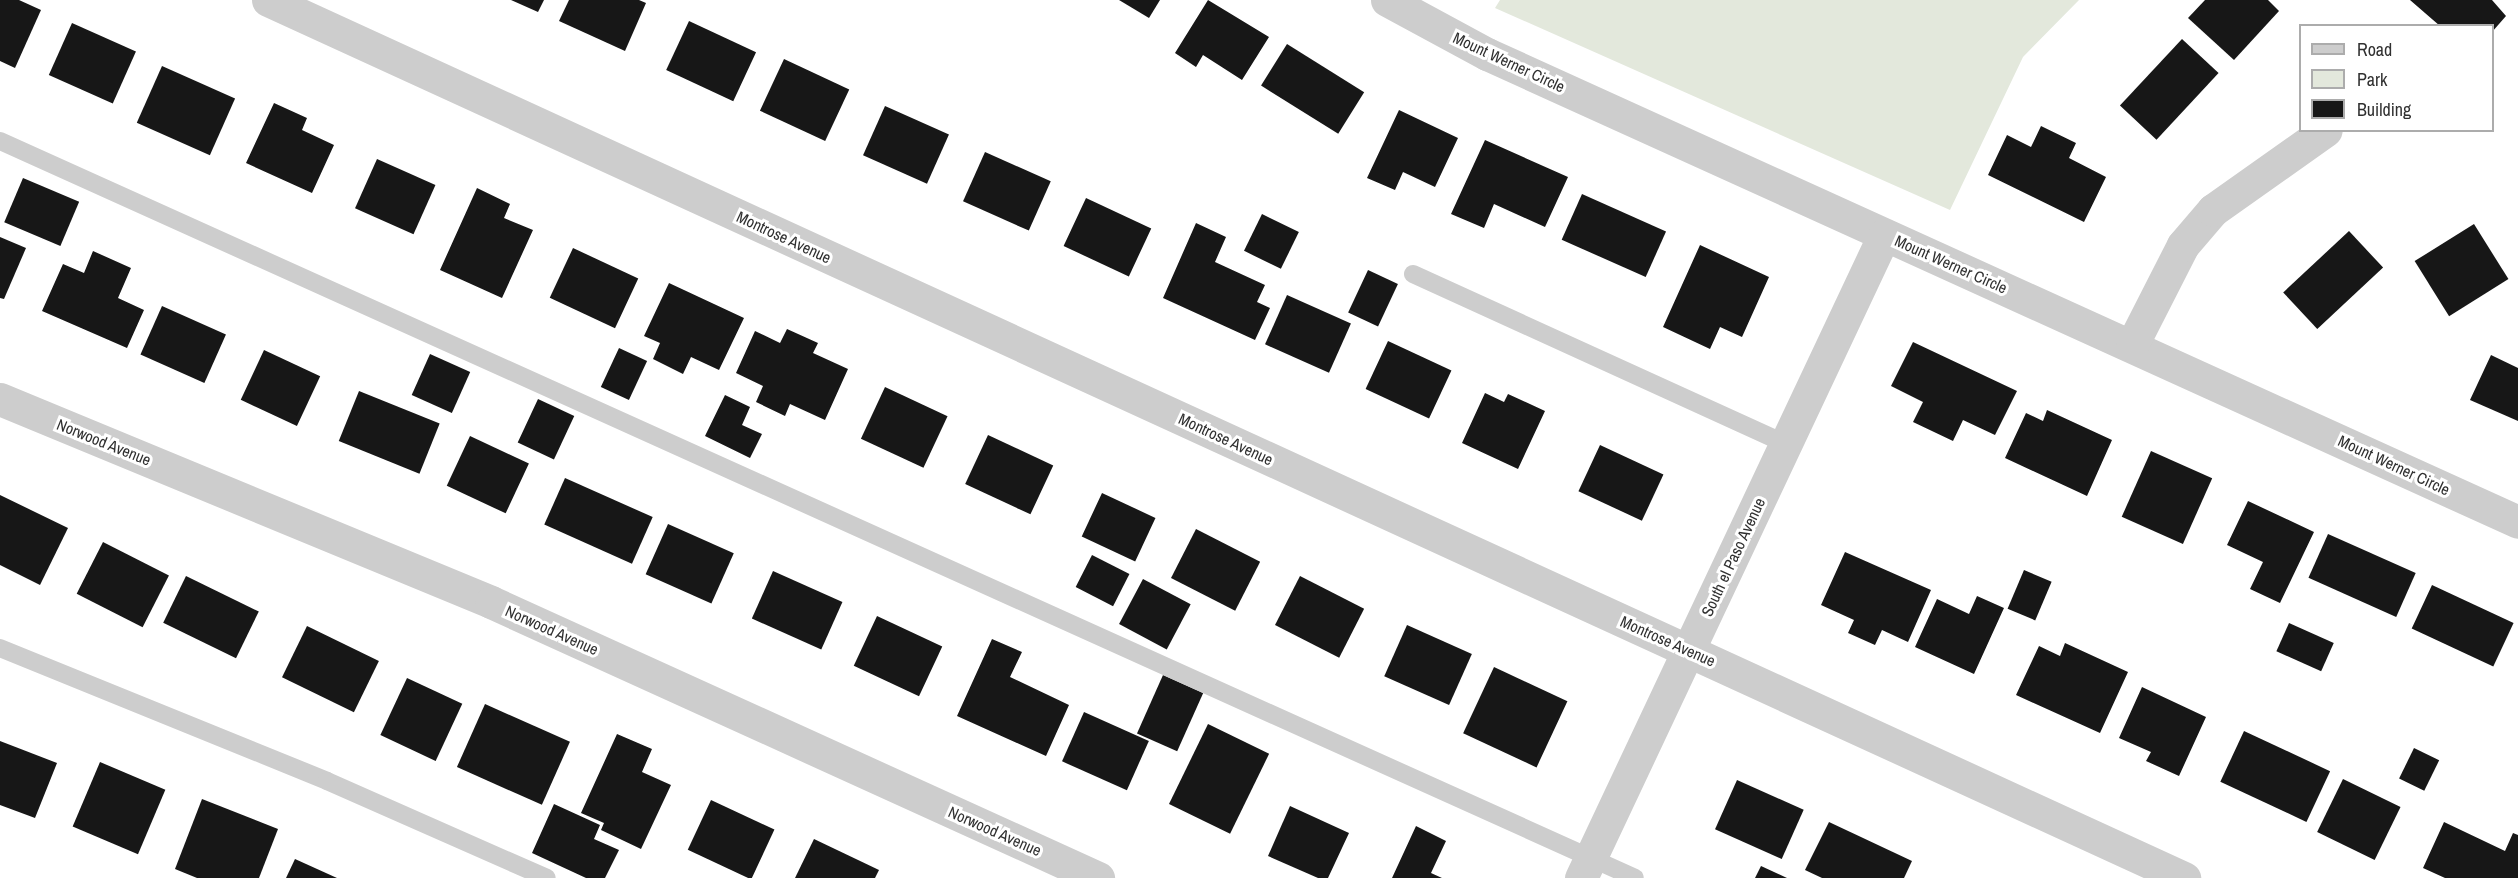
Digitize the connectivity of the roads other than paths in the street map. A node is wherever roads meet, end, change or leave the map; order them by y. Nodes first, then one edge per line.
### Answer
1 (268, 0) edge
2 (1387, 0) edge
3 (2323, 132) edge
4 (0, 141) edge
5 (1884, 235) junction
6 (1413, 274) dead end
7 (2132, 345) junction
8 (0, 399) edge
9 (1786, 444) junction
10 (2518, 522) edge
11 (0, 648) edge
12 (1689, 651) junction
13 (1586, 868) edge
14 (548, 878) edge
15 (1098, 878) edge
16 (1635, 878) edge
17 (2184, 878) edge

1 - 12 street, Montrose Avenue
2 - 5 street, Mount Werner Circle
3 - 7 street
4 - 13 lane
5 - 7 street, Mount Werner Circle
5 - 9 street, South el Paso Avenue
6 - 9 lane
7 - 10 street, Mount Werner Circle
8 - 15 street, Norwood Avenue
9 - 12 street, South el Paso Avenue
11 - 14 lane
12 - 13 street, South el Paso Avenue
12 - 17 street, Montrose Avenue
13 - 16 lane

